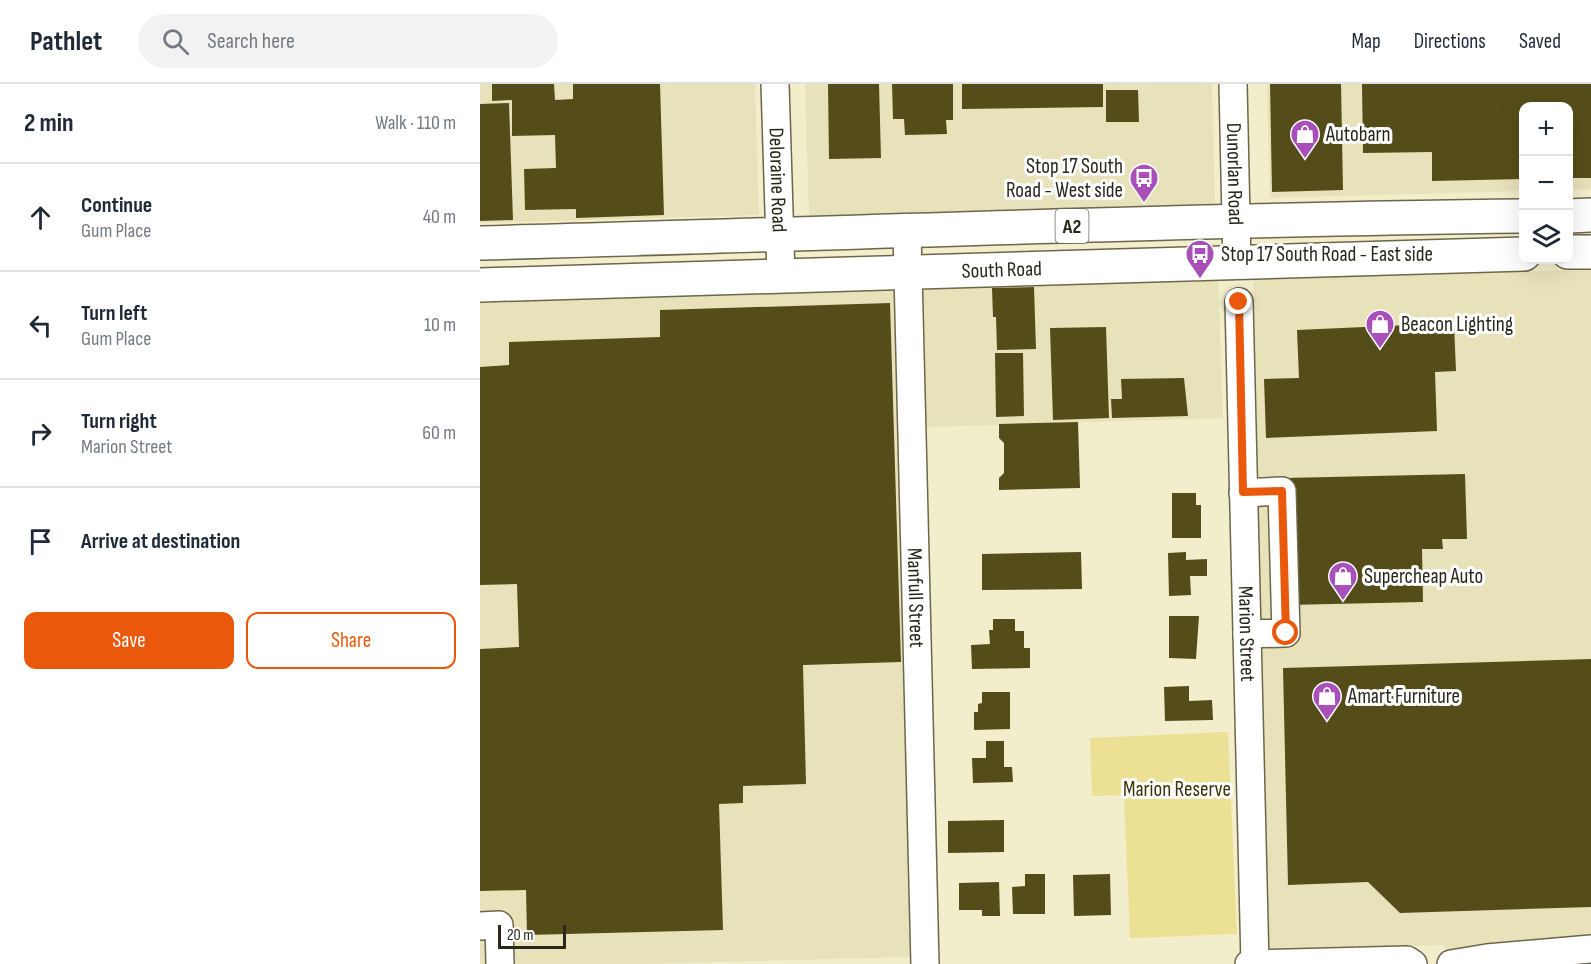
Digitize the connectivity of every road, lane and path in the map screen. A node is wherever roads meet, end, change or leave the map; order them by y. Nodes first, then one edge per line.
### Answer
1 (775, 84) edge
2 (1233, 84) edge
3 (1591, 215) edge
4 (1519, 216) edge
5 (1573, 216) edge
6 (1236, 220) junction
7 (907, 232) junction
8 (779, 235) junction
9 (480, 243) edge
10 (1573, 252) edge
11 (1591, 252) edge
12 (1519, 254) edge
13 (1238, 264) junction
14 (908, 272) junction
15 (781, 275) junction
16 (480, 285) edge
17 (1239, 302) dead end
18 (1243, 492) junction
19 (1247, 634) junction
20 (480, 926) edge
21 (1591, 949) edge
22 (500, 964) edge
23 (925, 964) edge
24 (1249, 964) edge
25 (1255, 964) edge
26 (1413, 964) edge
27 (1450, 964) edge

1 - 8 street, Deloraine Road
2 - 6 street, Dunorlan Road
3 - 5 highway
4 - 6 highway, South Road / A2
6 - 7 highway, South Road / A2
6 - 13 street, Dunorlan Road
7 - 8 highway, South Road / A2
7 - 14 street, Manfull Street
8 - 9 highway, South Road / A2
8 - 15 street, Deloraine Road
10 - 11 highway
12 - 13 highway, South Road / A2
13 - 14 highway, South Road / A2
14 - 15 highway, South Road / A2
14 - 23 street, Manfull Street
15 - 16 highway, South Road / A2
17 - 18 street, Marion Street
18 - 19 street, Marion Street
18 - 19 street
19 - 25 street, Marion Street
20 - 22 street
21 - 27 street
24 - 25 street
25 - 26 street

